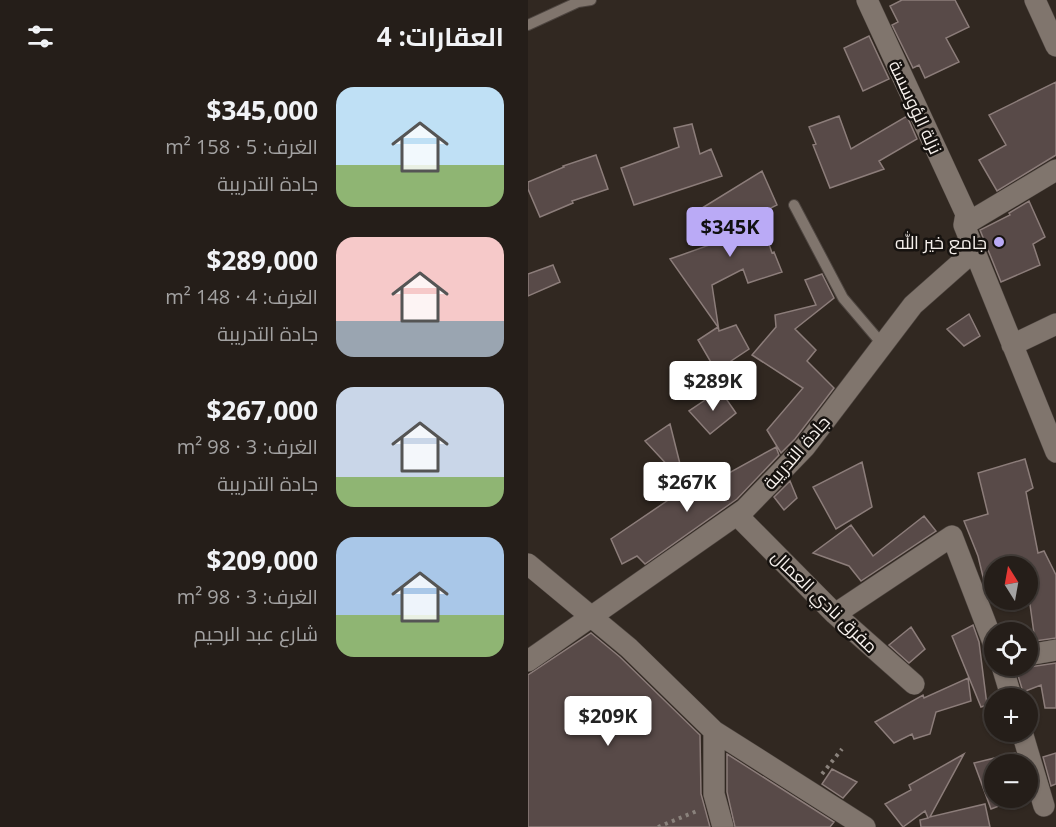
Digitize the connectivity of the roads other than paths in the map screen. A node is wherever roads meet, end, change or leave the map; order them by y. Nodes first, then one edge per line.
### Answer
1 (591, 0) edge
2 (867, 0) edge
3 (1035, 0) edge
4 (528, 25) edge
5 (1056, 46) edge
6 (1056, 170) edge
7 (794, 205) dead end
8 (965, 220) junction
9 (974, 251) junction
10 (1056, 324) edge
11 (883, 345) junction
12 (1012, 345) junction
13 (1056, 452) edge
14 (737, 515) junction
15 (528, 564) edge
16 (835, 614) junction
17 (592, 616) junction
18 (985, 622) edge
19 (1056, 650) edge
20 (1038, 653) edge
21 (528, 661) edge
22 (914, 684) dead end
23 (714, 730) junction
24 (1025, 742) edge
25 (1044, 806) dead end
26 (723, 827) edge
27 (865, 827) edge

1 - 4 lane
2 - 8 street, نزلة الؤوسسة
3 - 5 street
6 - 8 street
7 - 11 lane
8 - 9 street, نزلة الؤوسسة
9 - 11 street, جادة التدريبة
9 - 12 street, نزلة الؤوسسة
10 - 12 street
11 - 14 street, جادة التدريبة
12 - 13 street, نزلة الؤوسسة
14 - 16 street, مفرق نادي العمال
14 - 17 street, جادة التدريبة
15 - 17 street
16 - 18 street
16 - 22 street, مفرق نادي العمال
17 - 21 street, جادة التدريبة
17 - 23 street
19 - 20 street
23 - 26 street
23 - 27 street
24 - 25 street

